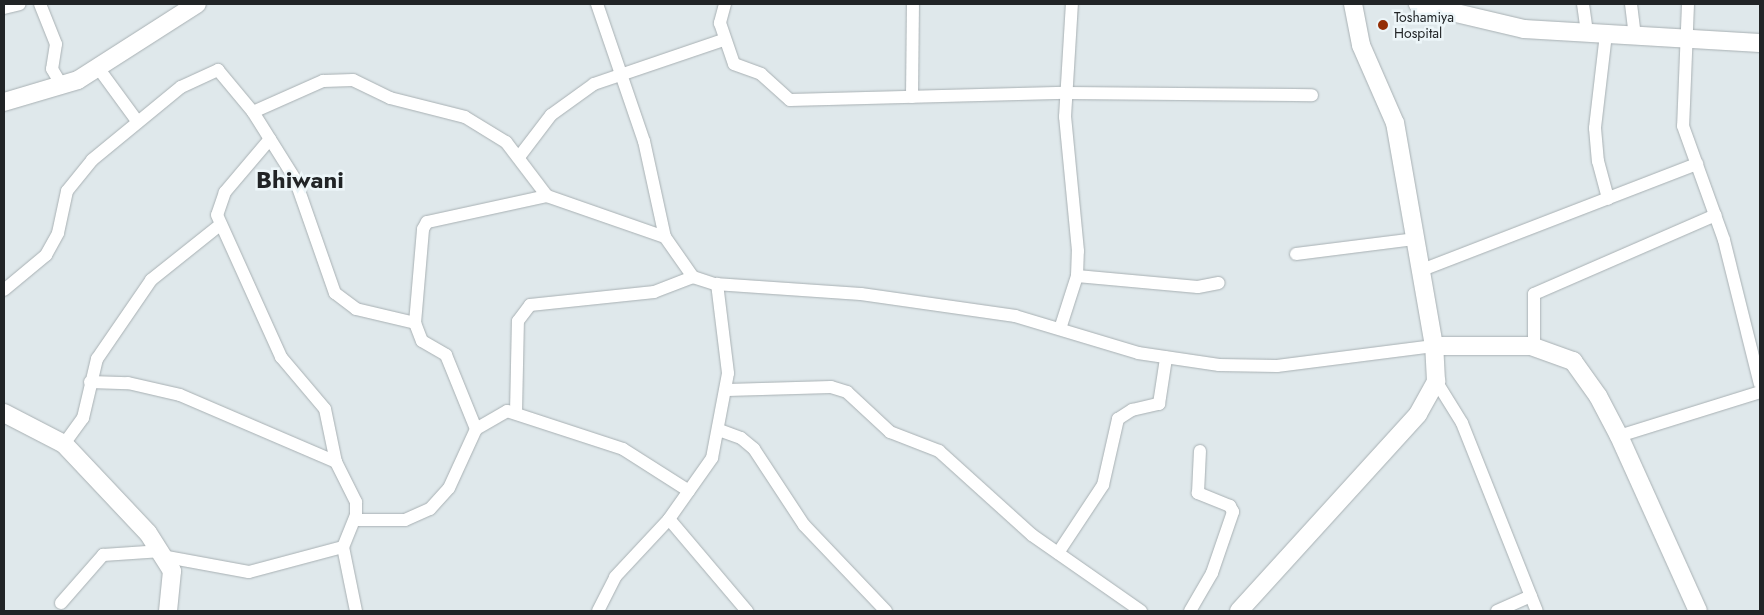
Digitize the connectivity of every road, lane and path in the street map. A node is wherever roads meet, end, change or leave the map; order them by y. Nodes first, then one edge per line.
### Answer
1 (20, 4) edge
2 (40, 4) edge
3 (197, 4) edge
4 (597, 4) edge
5 (725, 4) edge
6 (914, 4) edge
7 (1072, 4) edge
8 (1352, 4) edge
9 (1418, 4) edge
10 (1583, 4) edge
11 (1631, 4) edge
12 (1688, 4) edge
13 (4, 8) edge
14 (1587, 34) junction
15 (1606, 34) junction
16 (1635, 35) junction
17 (1686, 38) junction
18 (724, 40) junction
19 (1760, 43) edge
20 (99, 69) junction
21 (621, 72) junction
22 (63, 87) junction
23 (1066, 93) junction
24 (1312, 94) dead end
25 (912, 97) junction
26 (4, 102) edge
27 (252, 112) junction
28 (138, 121) junction
29 (270, 139) junction
30 (519, 157) junction
31 (1697, 164) junction
32 (547, 196) junction
33 (1608, 199) junction
34 (1716, 215) junction
35 (220, 225) junction
36 (665, 237) junction
37 (1414, 239) junction
38 (1296, 254) dead end
39 (1422, 270) junction
40 (1077, 276) junction
41 (693, 277) junction
42 (1219, 283) dead end
43 (717, 284) junction
44 (4, 290) edge
45 (415, 324) junction
46 (1060, 329) junction
47 (1434, 346) junction
48 (1534, 347) junction
49 (1166, 358) junction
50 (1436, 381) junction
51 (90, 382) junction
52 (1760, 384) edge
53 (727, 390) junction
54 (1760, 392) edge
55 (4, 413) edge
56 (516, 413) junction
57 (476, 429) junction
58 (719, 430) junction
59 (1619, 436) junction
60 (64, 444) junction
61 (1200, 451) dead end
62 (336, 462) junction
63 (689, 491) junction
64 (669, 518) junction
65 (354, 520) junction
66 (343, 548) junction
67 (1058, 553) junction
68 (164, 554) junction
69 (1530, 596) junction
70 (61, 602) dead end
71 (168, 611) edge
72 (356, 611) edge
73 (598, 611) edge
74 (747, 611) edge
75 (886, 611) edge
76 (1141, 611) edge
77 (1190, 611) edge
78 (1239, 611) edge
79 (1497, 611) edge
80 (1537, 611) edge
81 (1698, 611) edge

1 - 13 street
2 - 22 street
3 - 20 street
4 - 21 street
5 - 18 street
6 - 25 street
7 - 23 street
8 - 37 street
9 - 14 street
10 - 14 street
11 - 16 street
12 - 17 street
14 - 15 street
15 - 16 street
15 - 33 street
16 - 17 street
17 - 19 street
17 - 31 street
18 - 21 street
18 - 25 street
20 - 22 street
20 - 28 street
21 - 30 street
21 - 36 street
22 - 26 street
23 - 24 street
23 - 25 street
23 - 40 street
27 - 28 street
27 - 29 street
27 - 30 street
28 - 44 street
29 - 35 street
29 - 45 street
30 - 32 street
31 - 33 street
31 - 34 street
32 - 36 street
32 - 45 street
33 - 39 street
34 - 48 street
34 - 52 street
35 - 51 street
35 - 62 street
36 - 41 street
37 - 38 street
37 - 39 street
39 - 47 street
40 - 42 street
40 - 46 street
41 - 43 street
41 - 56 street
43 - 46 street
43 - 53 street
45 - 57 street
46 - 49 street
47 - 48 street
47 - 49 street
47 - 50 street
48 - 59 street
49 - 67 street
50 - 69 street
50 - 78 street
51 - 60 street
51 - 62 street
53 - 58 street
53 - 67 street
54 - 59 street
55 - 60 street
56 - 57 street
56 - 63 street
57 - 65 street
58 - 63 street
58 - 75 street
59 - 81 street
60 - 68 street
61 - 77 street
62 - 65 street
63 - 64 street
64 - 73 street
64 - 74 street
65 - 66 street
66 - 68 street
66 - 72 street
67 - 76 street
68 - 70 street
68 - 71 street
69 - 79 street
69 - 80 street

